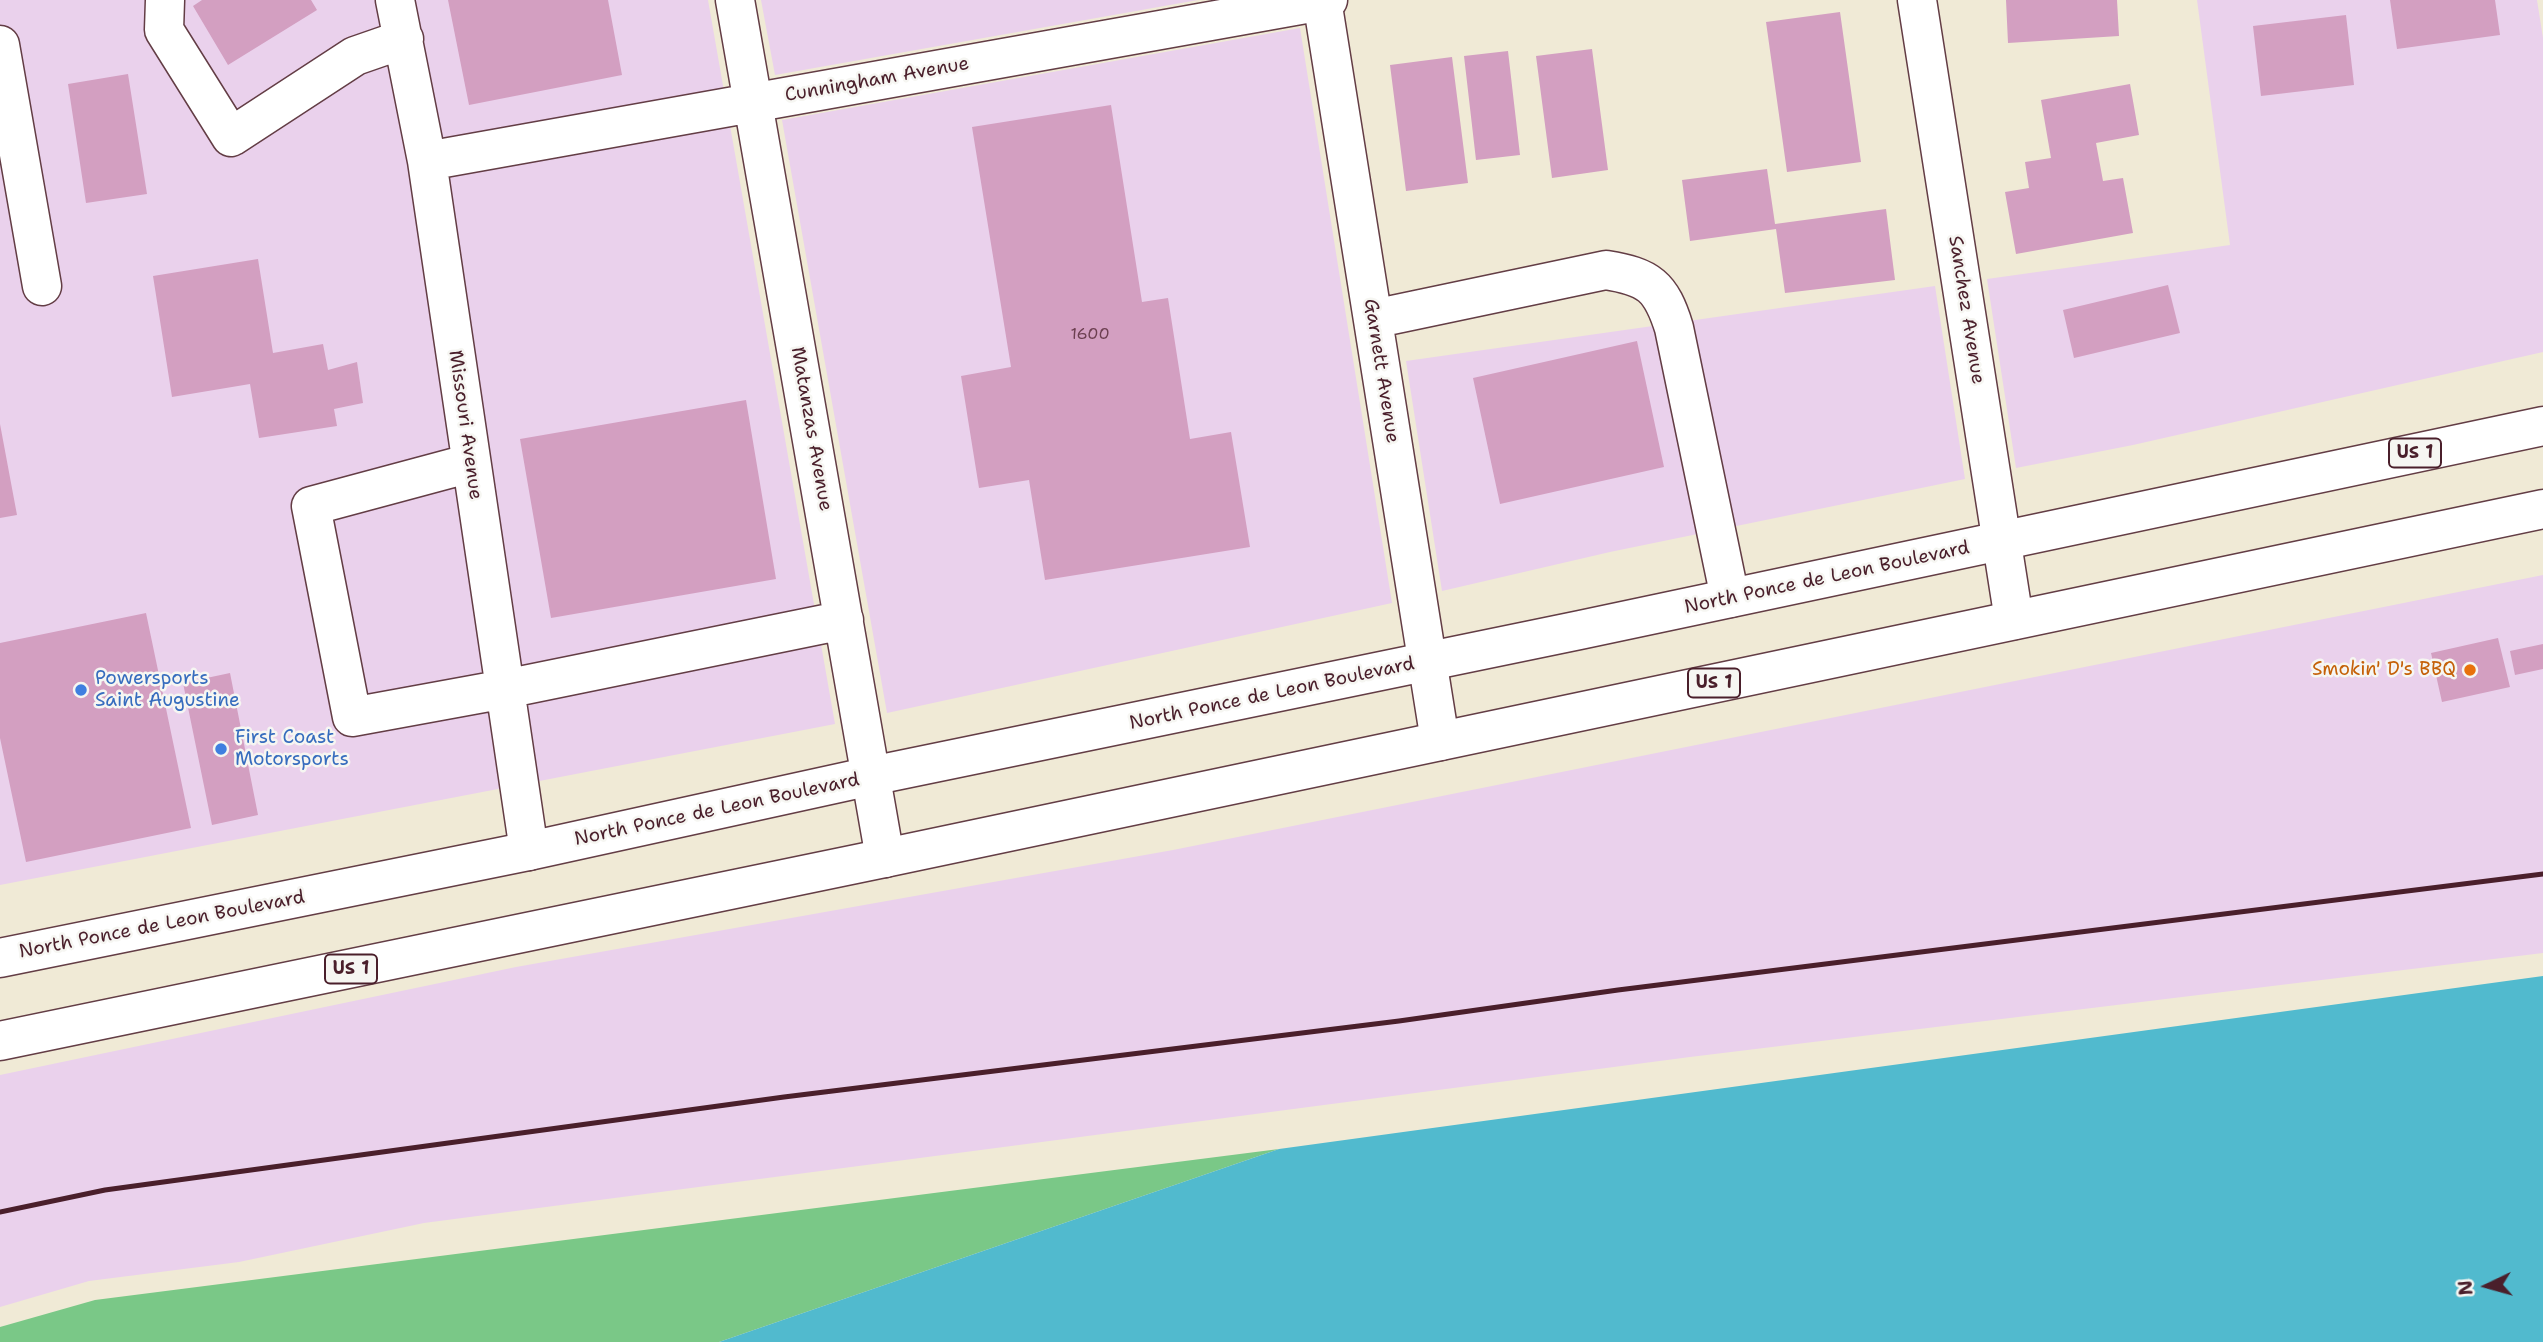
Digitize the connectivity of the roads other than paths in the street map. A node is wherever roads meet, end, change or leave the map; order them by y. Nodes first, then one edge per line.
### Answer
1 (165, 0) edge
2 (395, 0) edge
3 (735, 0) edge
4 (1322, 0) edge
5 (1328, 0) edge
6 (1917, 0) edge
7 (404, 39) junction
8 (0, 45) edge
9 (753, 102) junction
10 (426, 161) junction
11 (42, 286) dead end
12 (1373, 319) junction
13 (2543, 426) edge
14 (471, 463) junction
15 (2543, 509) edge
16 (2001, 542) junction
17 (1730, 598) junction
18 (844, 620) junction
19 (2014, 620) junction
20 (1427, 662) junction
21 (505, 689) junction
22 (1440, 741) junction
23 (871, 776) junction
24 (529, 850) junction
25 (885, 859) junction
26 (0, 958) edge
27 (0, 1041) edge

1 - 7 main road
2 - 7 main road, Missouri Avenue
3 - 9 main road, Matanzas Avenue
4 - 5 main road, Cunningham Avenue
4 - 9 main road, Cunningham Avenue
4 - 12 main road, Garnett Avenue
6 - 16 main road, Sanchez Avenue
7 - 10 main road, Missouri Avenue
8 - 11 main road
9 - 10 main road, Cunningham Avenue
9 - 18 main road, Matanzas Avenue
10 - 14 main road, Missouri Avenue
12 - 17 main road
12 - 20 main road, Garnett Avenue
13 - 16 main road, North Ponce de Leon Boulevard / US 1
14 - 21 main road, Missouri Avenue
14 - 21 main road
15 - 19 main road, US 1
16 - 17 main road, North Ponce de Leon Boulevard / US 1
16 - 19 main road, Sanchez Avenue
17 - 20 main road, North Ponce de Leon Boulevard / US 1
18 - 21 main road
18 - 23 main road, Matanzas Avenue
19 - 22 main road, US 1
20 - 22 main road, Garnett Avenue
20 - 23 main road, North Ponce de Leon Boulevard / US 1
21 - 24 main road, Missouri Avenue
22 - 25 main road, US 1
23 - 24 main road, North Ponce de Leon Boulevard / US 1
23 - 25 main road, Matanzas Avenue
24 - 26 main road, North Ponce de Leon Boulevard / US 1
25 - 27 main road, US 1

